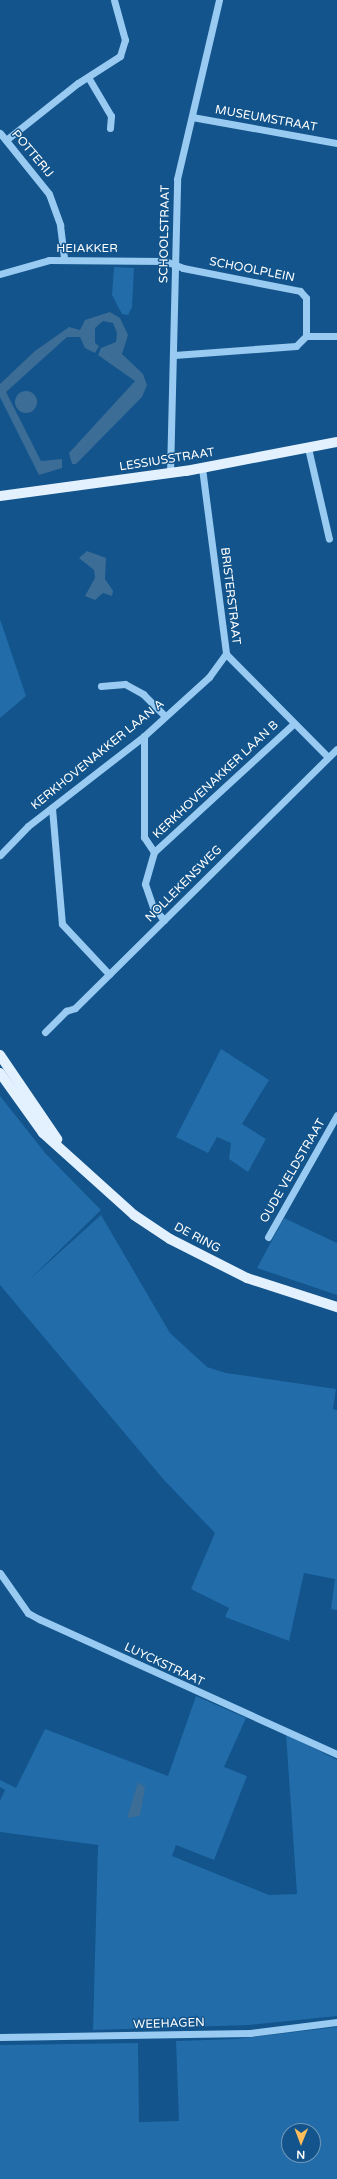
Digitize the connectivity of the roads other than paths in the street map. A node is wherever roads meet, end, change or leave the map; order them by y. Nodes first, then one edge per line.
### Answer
1 (114, 0) edge
2 (219, 0) edge
3 (88, 77) junction
4 (192, 116) junction
5 (110, 128) dead end
6 (0, 133) edge
7 (6, 140) junction
8 (337, 143) edge
9 (64, 259) junction
10 (176, 265) junction
11 (0, 274) edge
12 (306, 336) junction
13 (337, 336) edge
14 (174, 355) junction
15 (337, 442) edge
16 (308, 448) junction
17 (202, 468) junction
18 (170, 473) junction
19 (0, 496) edge
20 (329, 539) dead end
21 (226, 654) junction
22 (101, 686) dead end
23 (165, 716) junction
24 (293, 724) junction
25 (144, 736) junction
26 (337, 749) edge
27 (328, 757) junction
28 (52, 808) junction
29 (154, 852) junction
30 (0, 855) edge
31 (164, 920) junction
32 (109, 974) junction
33 (45, 1032) dead end
34 (0, 1055) edge
35 (0, 1073) edge
36 (337, 1115) edge
37 (67, 1154) junction
38 (268, 1237) dead end
39 (337, 1307) edge
40 (0, 1573) edge
41 (337, 1754) edge
42 (337, 2022) edge
43 (0, 2037) edge

1 - 3 street
2 - 4 street, SCHOOLSTRAAT
3 - 5 street
3 - 7 street
4 - 8 street, MUSEUMSTRAAT
4 - 10 street, SCHOOLSTRAAT
6 - 7 street, POTTERIJ
7 - 9 street, POTTERIJ
9 - 10 street, HEIAKKER
9 - 11 street, HEIAKKER
10 - 12 street, SCHOOLPLEIN
10 - 14 street, SCHOOLSTRAAT
12 - 13 street
12 - 14 street
14 - 18 street, SCHOOLSTRAAT
15 - 16 main road, LESSIUSSTRAAT
16 - 17 main road, LESSIUSSTRAAT
16 - 20 street
17 - 18 main road, LESSIUSSTRAAT
17 - 21 street, BRISTERSTRAAT
18 - 19 main road, LESSIUSSTRAAT
21 - 23 street, KERKHOVENAKKER LAAN A
21 - 24 street, BRISTERSTRAAT
22 - 23 street
23 - 25 street, KERKHOVENAKKER LAAN A
24 - 27 street, BRISTERSTRAAT
24 - 29 street, KERKHOVENAKKER LAAN B
25 - 28 street, KERKHOVENAKKER LAAN A
25 - 29 street
26 - 27 street, NOLLEKENSWEG
27 - 31 street, NOLLEKENSWEG
28 - 30 street, KERKHOVENAKKER LAAN A
28 - 32 street
29 - 31 street
31 - 32 street, NOLLEKENSWEG
32 - 33 street, NOLLEKENSWEG
34 - 37 main road, DE RING
35 - 37 main road, DE RING
36 - 38 street, OUDE VELDSTRAAT
37 - 39 main road, DE RING
40 - 41 street, LUYCKSTRAAT
42 - 43 street, WEEHAGEN

